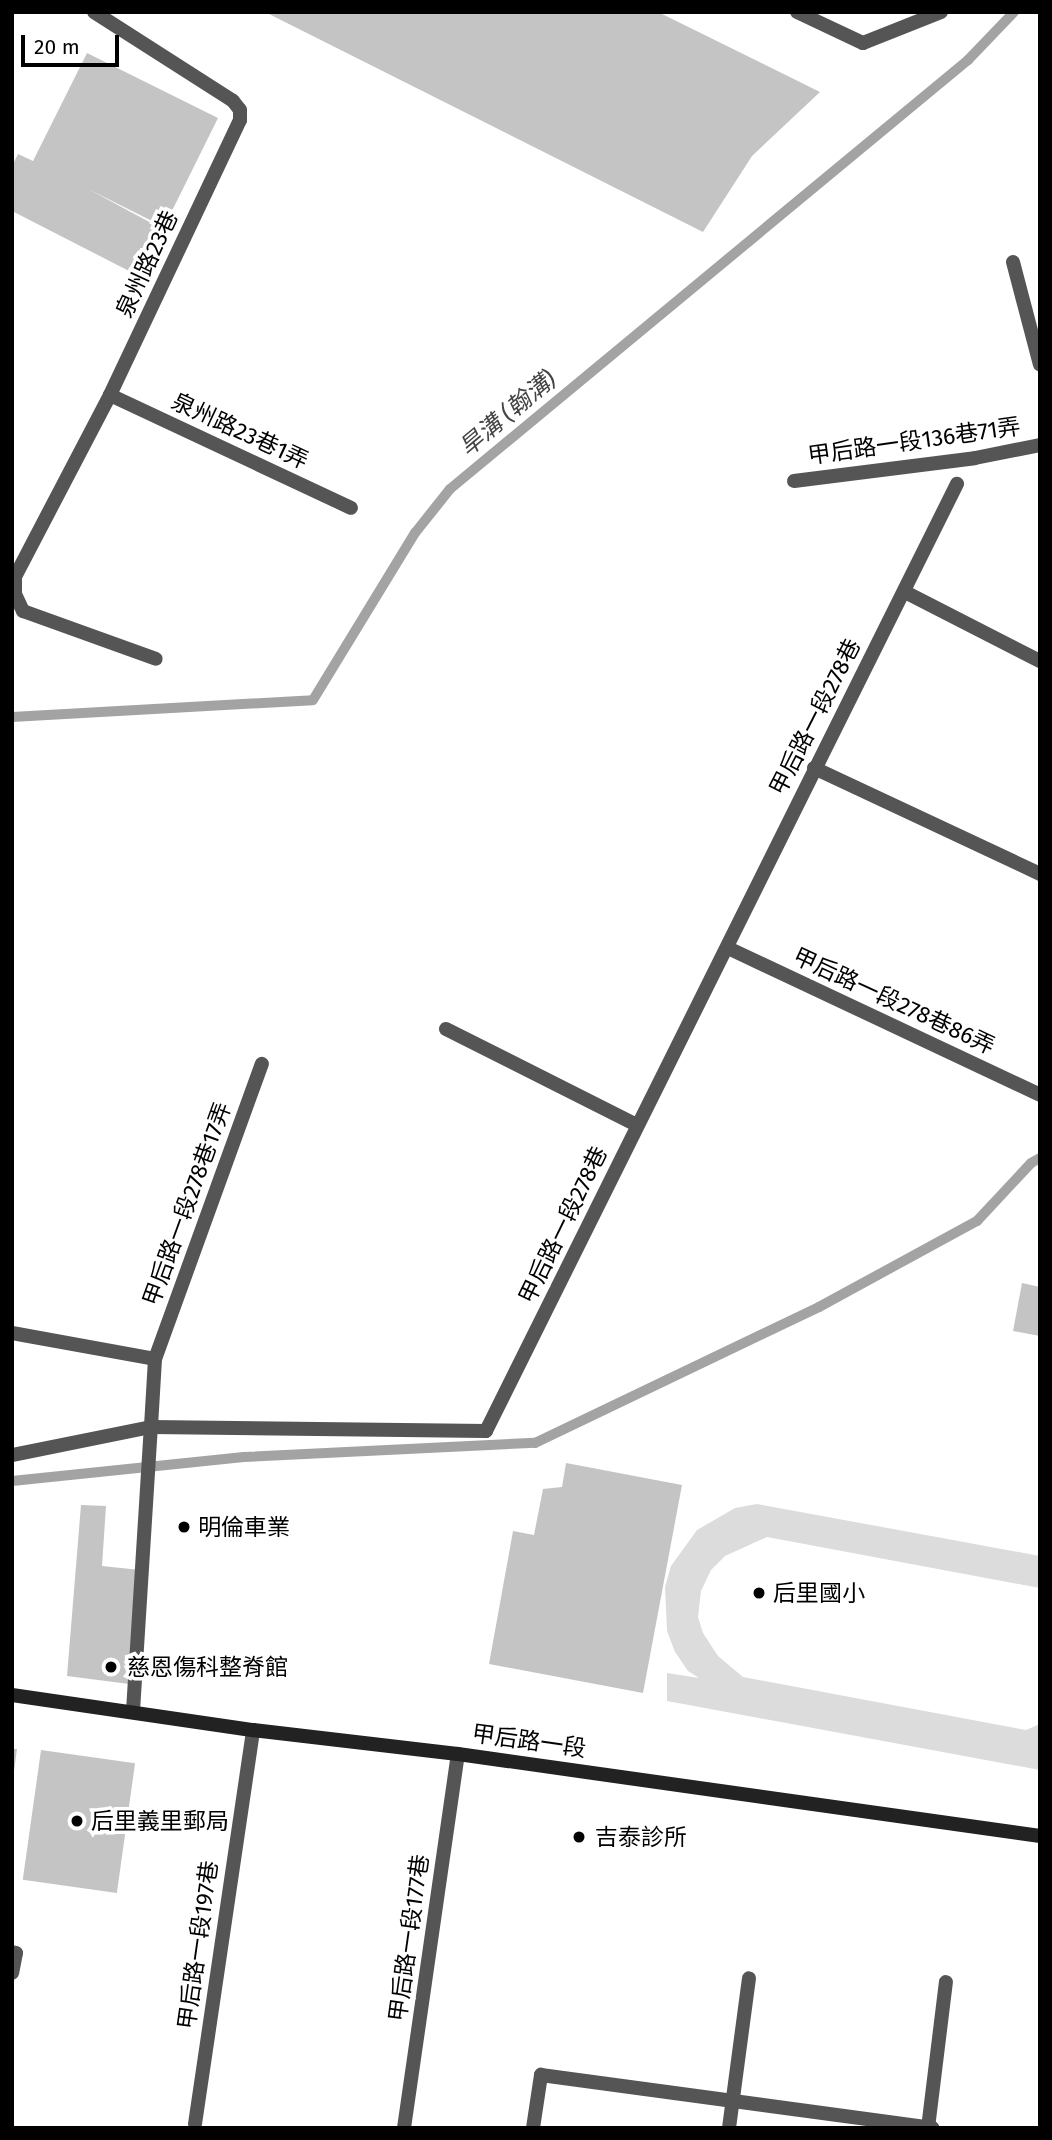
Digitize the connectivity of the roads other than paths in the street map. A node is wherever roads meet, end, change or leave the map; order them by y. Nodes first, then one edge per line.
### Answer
1 (94, 12) edge
2 (797, 12) edge
3 (941, 12) edge
4 (1013, 262) dead end
5 (1040, 365) edge
6 (110, 395) junction
7 (1040, 444) edge
8 (794, 481) dead end
9 (957, 485) dead end
10 (351, 508) dead end
11 (905, 592) junction
12 (156, 659) dead end
13 (1040, 661) edge
14 (814, 768) junction
15 (1040, 874) edge
16 (728, 948) junction
17 (446, 1030) dead end
18 (262, 1064) dead end
19 (1040, 1095) edge
20 (637, 1125) junction
21 (12, 1333) edge
22 (155, 1359) junction
23 (151, 1427) junction
24 (12, 1455) edge
25 (12, 1695) edge
26 (132, 1711) junction
27 (253, 1730) junction
28 (458, 1754) junction
29 (1040, 1836) edge
30 (12, 1952) edge
31 (12, 1973) edge
32 (749, 1978) dead end
33 (946, 1982) dead end
34 (733, 2099) junction
35 (195, 2124) dead end
36 (404, 2128) edge
37 (533, 2128) edge
38 (729, 2128) edge
39 (930, 2128) edge

1 - 6 lane, 泉州路23巷
2 - 3 lane
4 - 5 lane
6 - 10 lane, 泉州路23巷1弄
6 - 12 lane, 泉州路23巷
7 - 8 lane, 甲后路一段136巷71弄
9 - 11 lane, 甲后路一段278巷
11 - 13 lane
11 - 14 lane, 甲后路一段278巷
14 - 15 lane
14 - 16 lane, 甲后路一段278巷
16 - 19 lane, 甲后路一段278巷86弄
16 - 20 lane, 甲后路一段278巷
17 - 20 lane
18 - 22 lane, 甲后路一段278巷17弄
20 - 23 lane, 甲后路一段278巷
21 - 22 lane
22 - 23 lane, 甲后路一段278巷17弄
23 - 24 lane
23 - 26 lane
25 - 26 main road, 甲后路一段
26 - 27 main road, 甲后路一段
27 - 28 main road, 甲后路一段
27 - 35 lane, 甲后路一段197巷
28 - 29 main road, 甲后路一段
28 - 36 lane, 甲后路一段177巷
30 - 31 lane
32 - 34 lane
33 - 39 lane
34 - 37 lane
34 - 38 lane
34 - 39 lane

